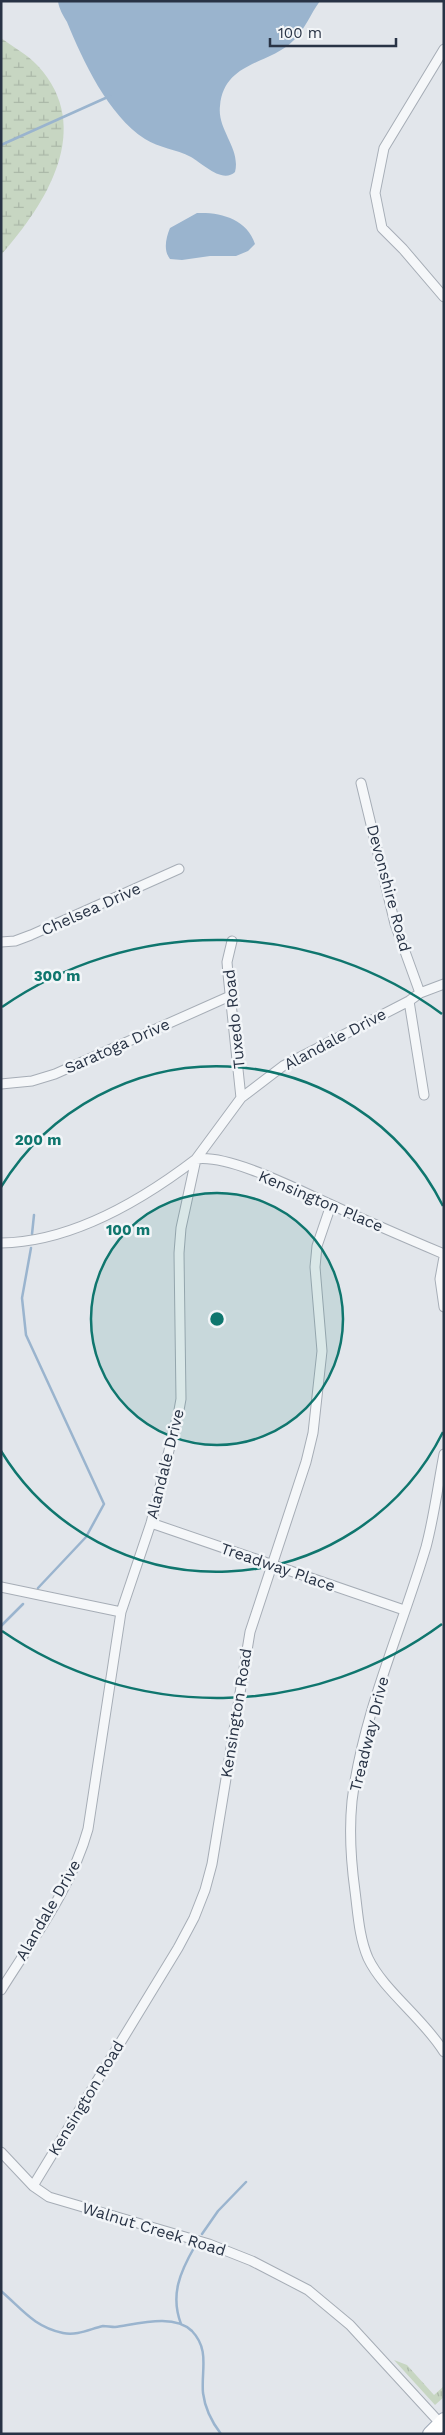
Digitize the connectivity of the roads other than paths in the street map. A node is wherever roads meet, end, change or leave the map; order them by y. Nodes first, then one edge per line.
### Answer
1 (444, 49) edge
2 (444, 297) edge
3 (362, 783) dead end
4 (179, 869) dead end
5 (232, 941) dead end
6 (1, 942) edge
7 (444, 984) edge
8 (420, 992) junction
9 (230, 996) junction
10 (409, 1001) junction
11 (1, 1084) edge
12 (424, 1096) dead end
13 (241, 1098) junction
14 (196, 1160) junction
15 (331, 1205) junction
16 (1, 1243) edge
17 (444, 1256) edge
18 (444, 1307) edge
19 (444, 1454) edge
20 (151, 1523) junction
21 (273, 1565) junction
22 (1, 1587) edge
23 (404, 1610) junction
24 (121, 1612) junction
25 (1, 1990) edge
26 (444, 2052) edge
27 (1, 2152) edge
28 (32, 2186) junction
29 (442, 2422) edge
30 (430, 2434) edge

1 - 2 street
3 - 8 street, Devonshire Road
4 - 6 street, Chelsea Drive
5 - 9 street, Tuxedo Road
7 - 8 street, Alandale Drive
8 - 10 street, Alandale Drive
9 - 11 street, Saratoga Drive
9 - 13 street, Tuxedo Road
10 - 12 street
10 - 13 street, Alandale Drive
13 - 14 street, Alandale Drive
14 - 15 street, Kensington Place
14 - 16 street
14 - 20 street, Alandale Drive
15 - 17 street, Kensington Place
15 - 21 street, Kensington Road
17 - 18 street
19 - 23 street, Treadway Drive
20 - 21 street, Treadway Place
20 - 24 street, Alandale Drive
21 - 23 street, Treadway Place
21 - 28 street, Kensington Road
22 - 24 street
23 - 26 street, Treadway Drive
24 - 25 street, Alandale Drive
27 - 28 street, Walnut Creek Road
28 - 29 street, Walnut Creek Road
29 - 30 main road

